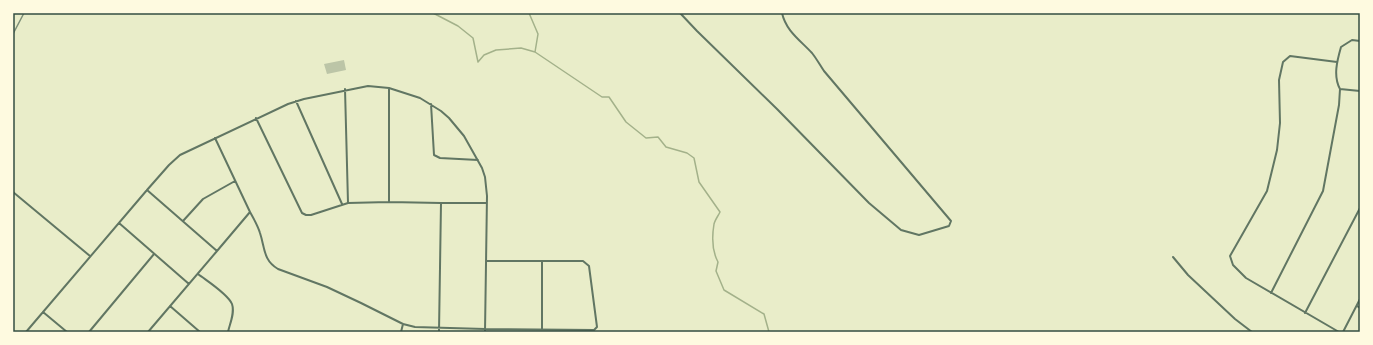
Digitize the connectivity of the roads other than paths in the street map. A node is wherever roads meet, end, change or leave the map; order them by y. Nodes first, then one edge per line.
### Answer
1 (680, 13) edge
2 (782, 13) edge
3 (1360, 41) edge
4 (1336, 62) junction
5 (390, 88) junction
6 (345, 89) junction
7 (1340, 89) junction
8 (1360, 92) edge
9 (296, 101) junction
10 (431, 104) junction
11 (256, 118) junction
12 (215, 138) junction
13 (478, 160) junction
14 (236, 181) junction
15 (147, 190) junction
16 (13, 192) edge
17 (390, 202) junction
18 (348, 203) junction
19 (441, 203) junction
20 (486, 203) junction
21 (342, 204) junction
22 (1360, 208) edge
23 (250, 212) junction
24 (183, 221) junction
25 (118, 223) junction
26 (217, 251) junction
27 (154, 254) junction
28 (90, 256) junction
29 (1173, 257) dead end
30 (486, 261) junction
31 (542, 261) junction
32 (198, 274) junction
33 (189, 284) junction
34 (1271, 293) junction
35 (1360, 299) edge
36 (170, 306) junction
37 (1356, 306) junction
38 (1360, 308) edge
39 (43, 312) junction
40 (1305, 313) junction
41 (403, 324) junction
42 (439, 328) junction
43 (542, 329) junction
44 (485, 330) edge
45 (26, 332) edge
46 (67, 332) edge
47 (89, 332) edge
48 (148, 332) edge
49 (200, 332) edge
50 (228, 332) edge
51 (401, 332) edge
52 (439, 332) edge
53 (1252, 332) edge
54 (1339, 332) edge
55 (1343, 332) edge

1 - 2 street
3 - 4 street
4 - 7 street
4 - 34 street
5 - 6 street
5 - 10 street
5 - 17 street
6 - 9 street
6 - 18 street
7 - 8 street
7 - 34 street
9 - 11 street
9 - 21 street
10 - 13 street
10 - 13 street
11 - 12 street
11 - 21 street
12 - 14 street
12 - 15 street
13 - 20 street
14 - 23 street
14 - 24 street
15 - 24 street
15 - 25 street
16 - 28 street
17 - 18 street
17 - 19 street
18 - 21 street
19 - 20 street
19 - 42 street
20 - 30 street
22 - 40 street
23 - 26 street
23 - 41 street
24 - 26 street
25 - 27 street
25 - 28 street
26 - 32 street
27 - 33 street
27 - 47 street
28 - 39 street
29 - 53 street
30 - 31 street
30 - 44 street
31 - 43 street
31 - 43 street
32 - 33 street
32 - 50 street
33 - 36 street
34 - 40 street
35 - 37 street
36 - 48 street
36 - 49 street
37 - 38 street
37 - 55 street
39 - 45 street
39 - 46 street
40 - 54 street
41 - 42 street
41 - 51 street
42 - 44 street
42 - 52 street
43 - 44 street

